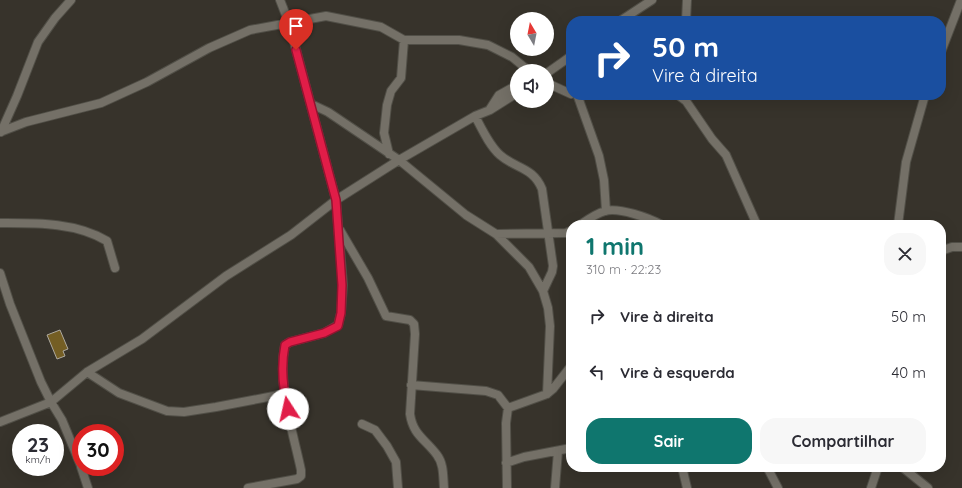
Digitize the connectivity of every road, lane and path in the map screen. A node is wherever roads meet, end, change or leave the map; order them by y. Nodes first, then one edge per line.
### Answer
1 (71, 0) edge
2 (280, 0) edge
3 (652, 0) edge
4 (688, 0) edge
5 (961, 0) edge
6 (628, 16) edge
7 (686, 16) edge
8 (289, 23) junction
9 (946, 39) edge
10 (404, 40) junction
11 (566, 60) edge
12 (520, 64) edge
13 (554, 68) edge
14 (554, 86) edge
15 (510, 89) edge
16 (566, 91) edge
17 (510, 97) edge
18 (579, 100) edge
19 (685, 100) edge
20 (924, 100) edge
21 (311, 104) junction
22 (490, 110) junction
23 (475, 116) junction
24 (1, 132) edge
25 (384, 133) junction
26 (378, 146) junction
27 (389, 154) junction
28 (399, 160) junction
29 (336, 200) junction
30 (606, 211) junction
31 (588, 220) edge
32 (653, 220) edge
33 (755, 220) edge
34 (899, 220) edge
35 (0, 223) edge
36 (339, 228) junction
37 (566, 232) edge
38 (548, 233) junction
39 (496, 234) junction
40 (962, 247) edge
41 (946, 249) edge
42 (115, 268) dead end
43 (0, 273) edge
44 (543, 291) junction
45 (87, 372) junction
46 (566, 372) edge
47 (411, 385) junction
48 (284, 394) junction
49 (547, 394) junction
50 (51, 402) junction
51 (508, 408) junction
52 (0, 422) edge
53 (362, 424) dead end
54 (72, 445) edge
55 (566, 449) edge
56 (558, 451) junction
57 (506, 463) junction
58 (683, 472) edge
59 (770, 472) edge
60 (876, 472) edge
61 (908, 472) edge
62 (84, 476) edge
63 (88, 488) edge
64 (248, 488) edge
65 (398, 488) edge
66 (444, 488) edge
67 (507, 488) edge
68 (555, 488) edge
69 (687, 488) edge
70 (778, 488) edge
71 (871, 488) edge
72 (928, 488) edge

1 - 24 street
2 - 8 street
3 - 6 street
4 - 7 street
5 - 9 street
8 - 10 street
8 - 21 street
8 - 24 street
10 - 12 street
10 - 25 street
11 - 13 street
14 - 16 street
15 - 22 street
17 - 22 street
18 - 30 street
19 - 33 street
20 - 34 street
21 - 26 street
21 - 29 street
22 - 23 street
23 - 28 street
23 - 38 street
25 - 26 street
25 - 27 street
26 - 27 street
27 - 28 street
28 - 29 street
28 - 39 street
29 - 36 street
29 - 45 street
30 - 31 street
30 - 32 street
35 - 42 street
36 - 47 street
36 - 48 street
37 - 38 street
38 - 39 street
38 - 44 street
39 - 44 street
40 - 41 street
43 - 50 street
44 - 49 street
45 - 48 street
45 - 50 street
46 - 49 street
47 - 51 street
47 - 66 street
48 - 64 street
49 - 51 street
50 - 52 street
50 - 54 street
51 - 57 street
53 - 65 street
55 - 56 street
56 - 57 street
56 - 68 street
57 - 67 street
58 - 69 street
59 - 70 street
60 - 71 street
61 - 72 street
62 - 63 street

